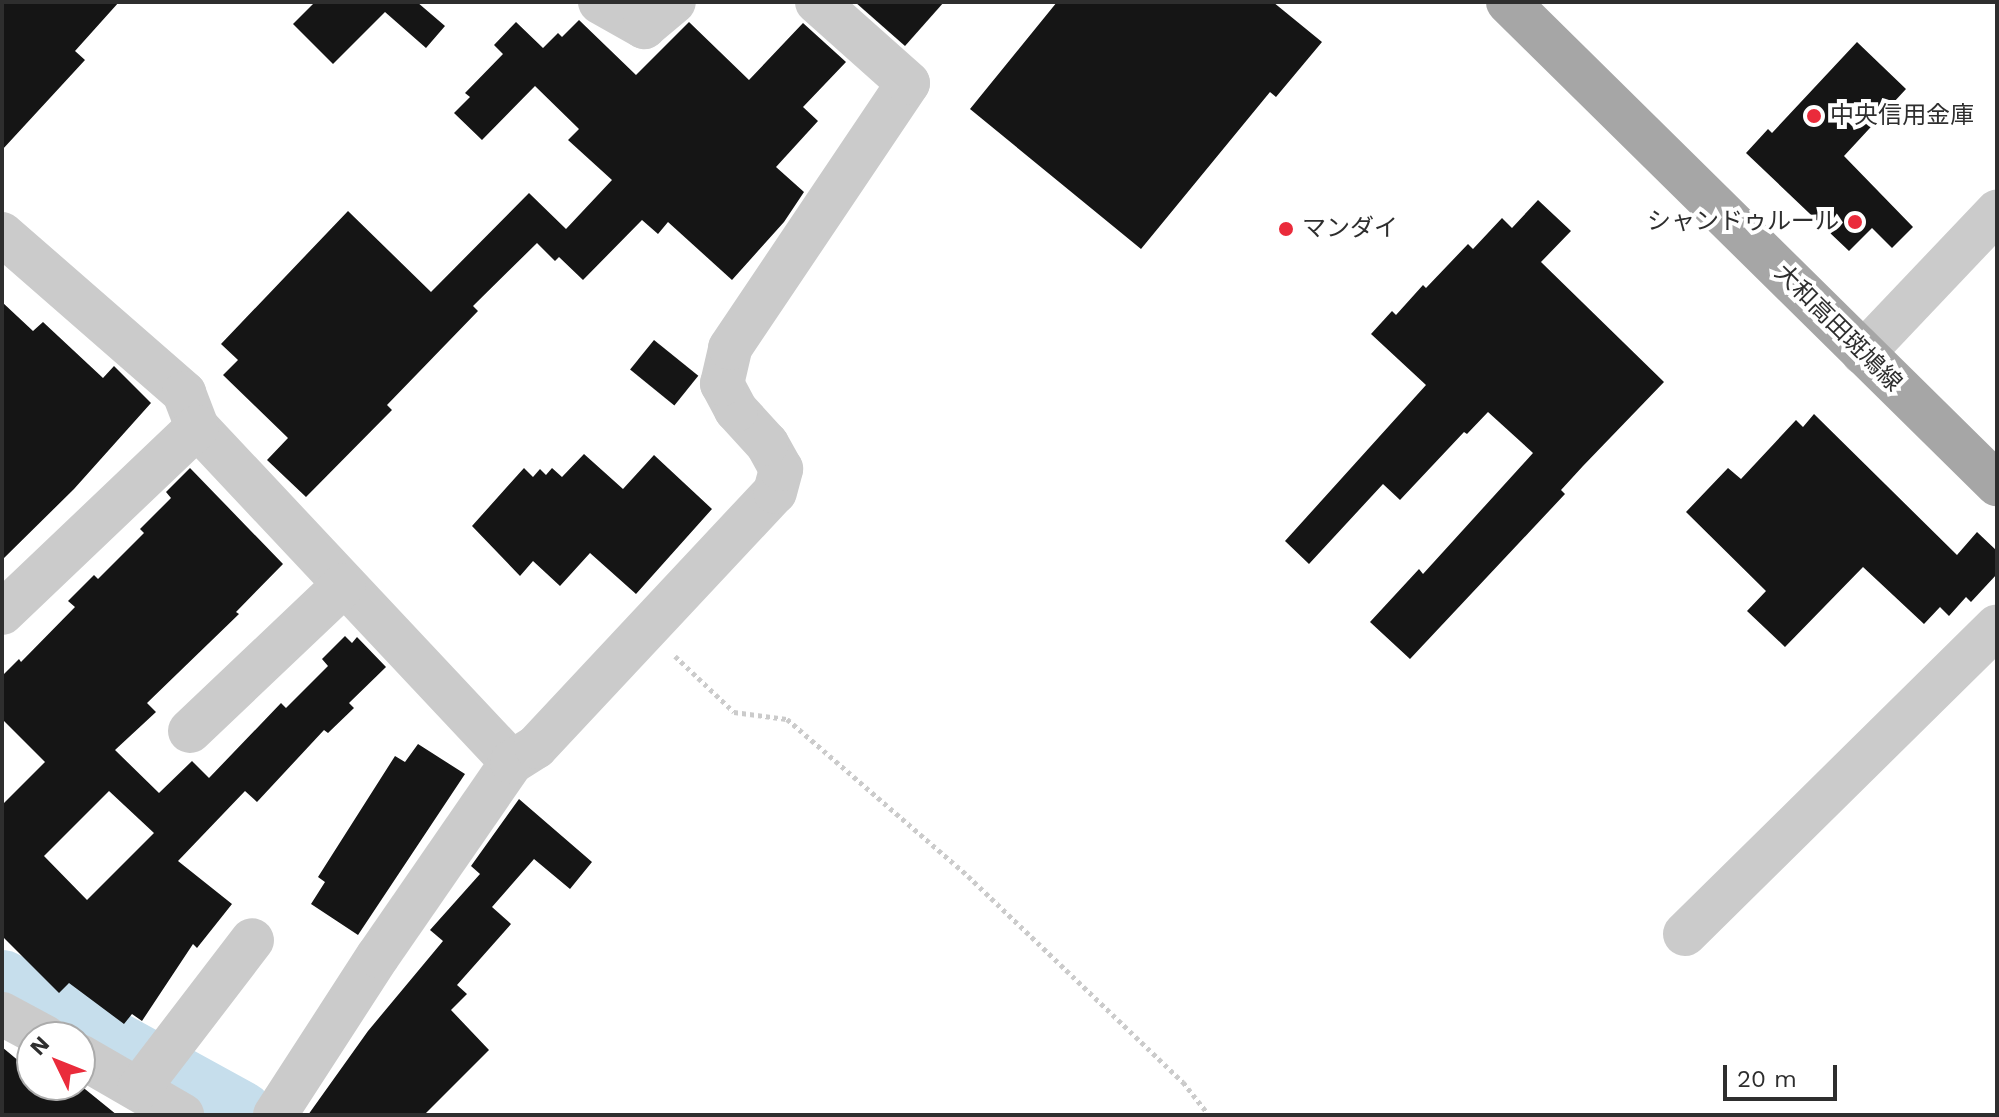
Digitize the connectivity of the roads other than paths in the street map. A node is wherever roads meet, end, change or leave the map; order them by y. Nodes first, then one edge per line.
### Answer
1 (600, 2) edge
2 (674, 2) edge
3 (817, 2) edge
4 (1524, 7) edge
5 (1997, 212) edge
6 (2, 234) edge
7 (1863, 353) junction
8 (197, 427) junction
9 (1997, 484) edge
10 (344, 585) junction
11 (2, 613) edge
12 (1997, 626) edge
13 (190, 731) dead end
14 (512, 762) junction
15 (1685, 934) dead end
16 (252, 940) dead end
17 (96, 1063) edge
18 (161, 1092) edge
19 (275, 1115) edge

1 - 2 street
3 - 14 street
4 - 7 main road, 大和高田斑鳩線
5 - 7 street
6 - 8 street
7 - 9 main road, 大和高田斑鳩線
8 - 10 street
8 - 11 street
10 - 13 street
10 - 14 street
12 - 15 street
14 - 19 street
16 - 18 street
17 - 18 street

